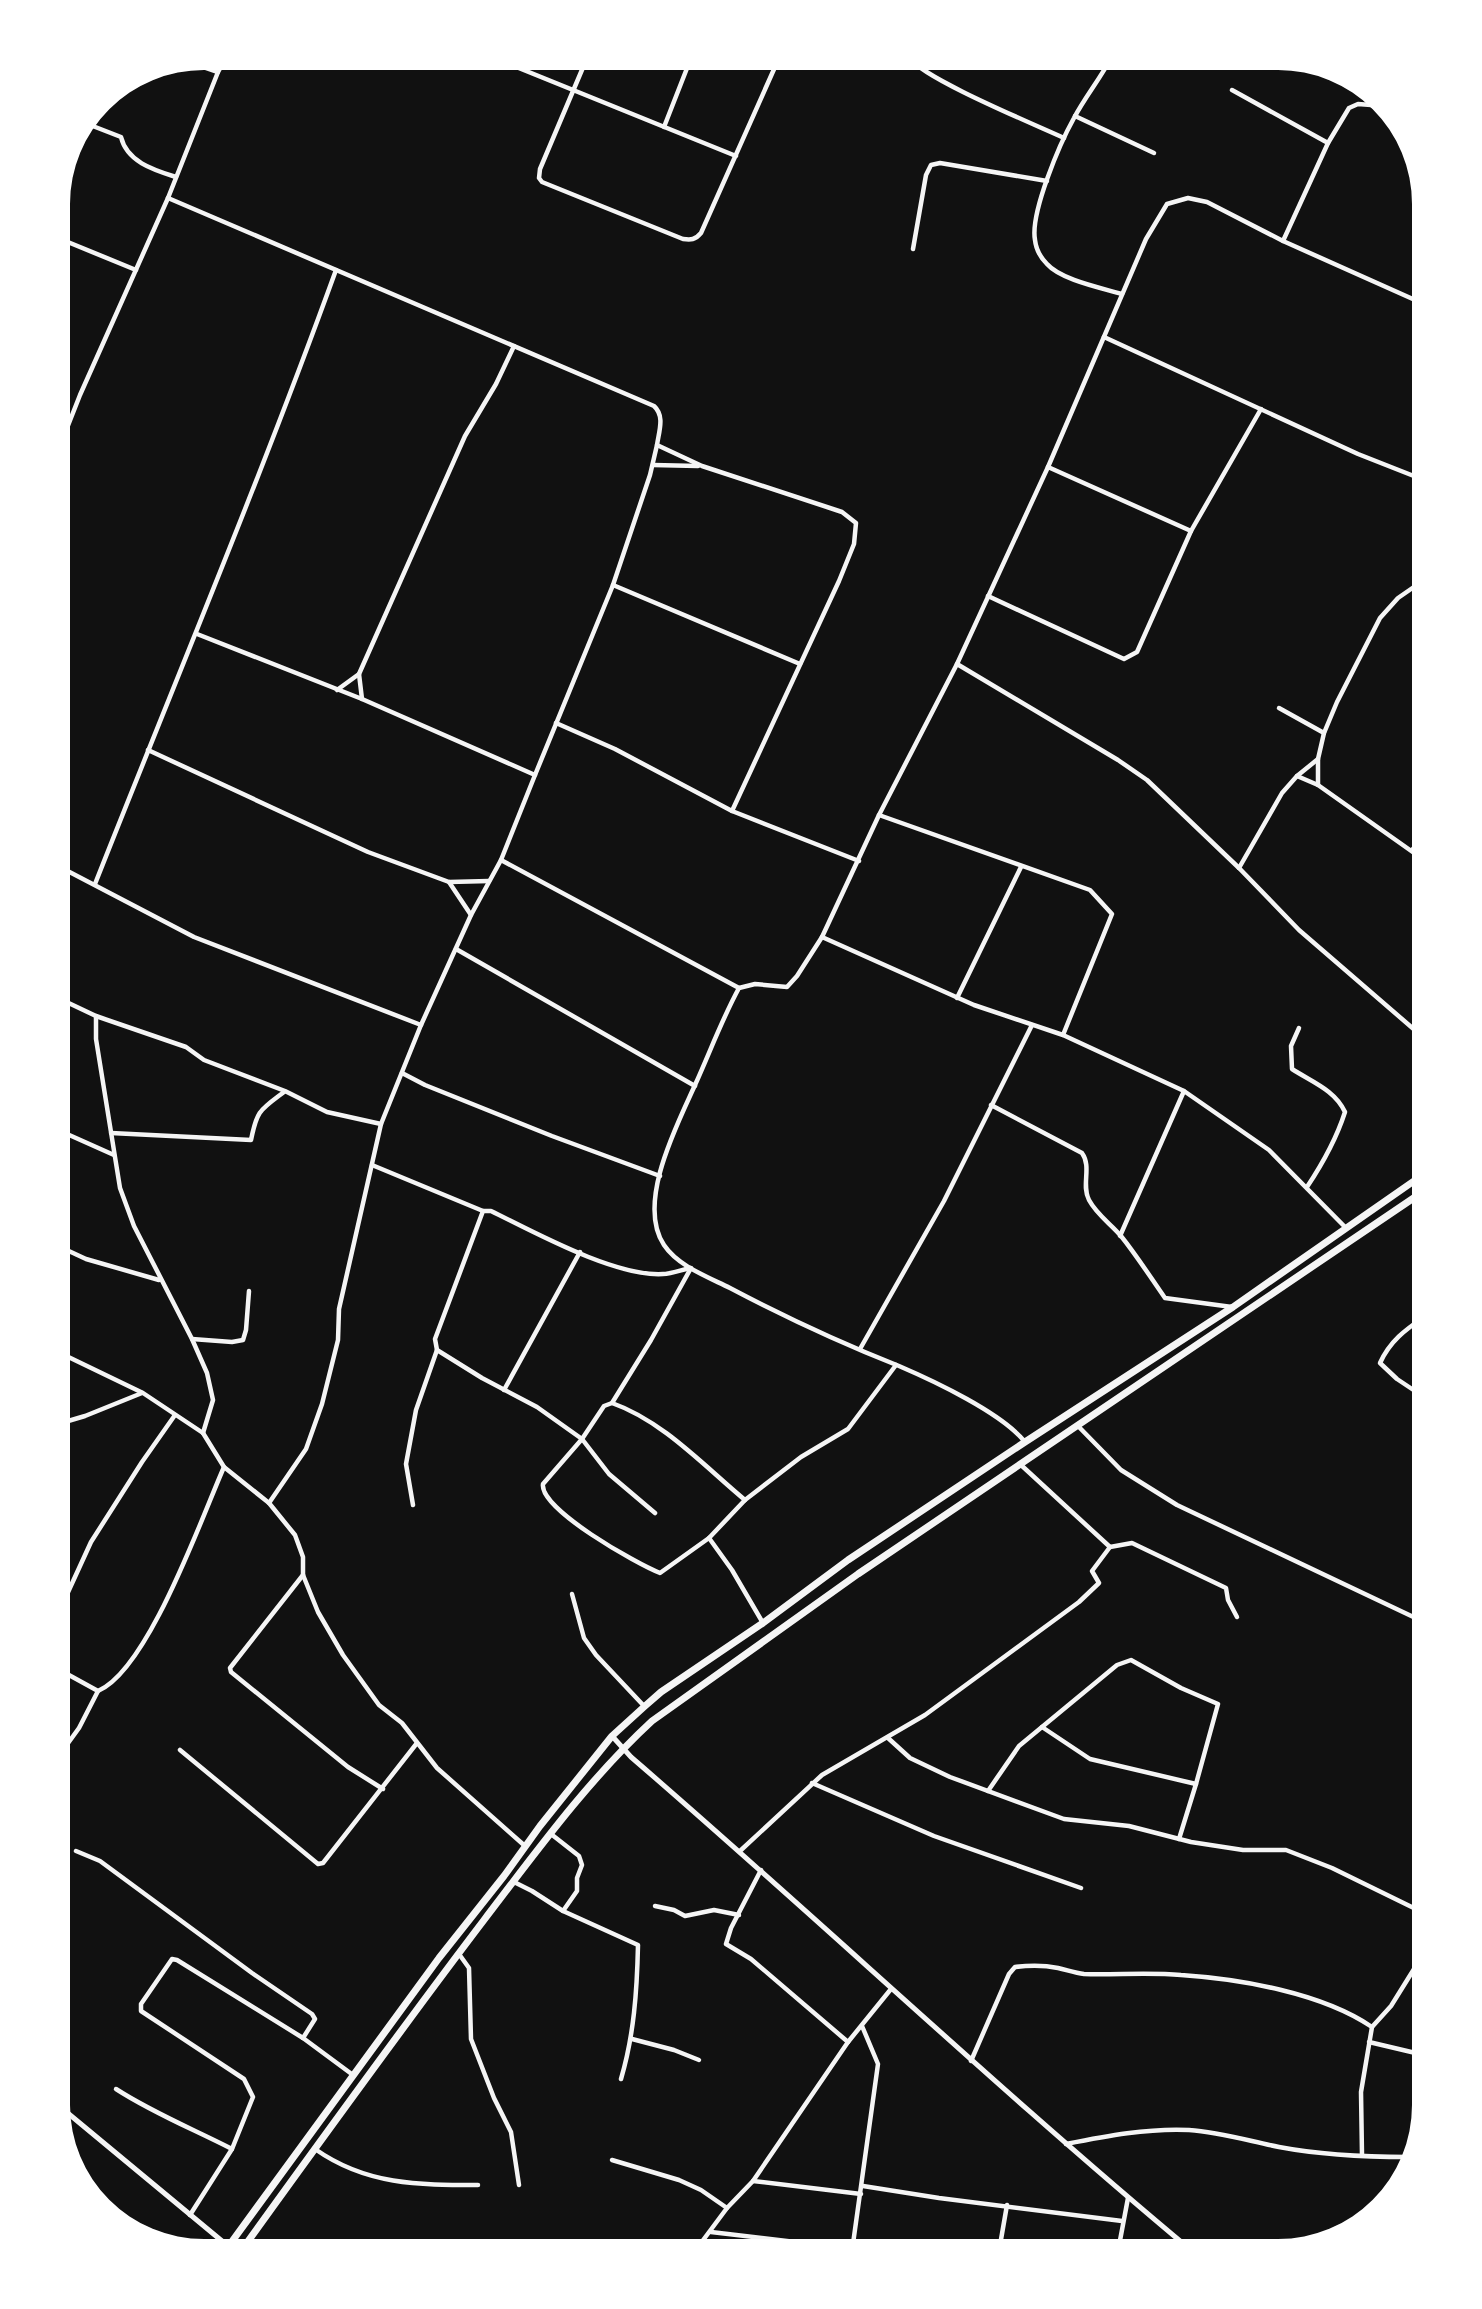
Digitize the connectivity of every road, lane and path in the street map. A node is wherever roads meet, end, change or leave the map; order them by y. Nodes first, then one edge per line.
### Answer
1 (212, 70) edge
2 (524, 70) edge
3 (582, 70) edge
4 (686, 70) edge
5 (774, 70) edge
6 (922, 70) edge
7 (1104, 70) edge
8 (218, 72) joint
9 (573, 90) junction
10 (1232, 90) dead end
11 (1368, 105) edge
12 (1075, 116) junction
13 (95, 127) edge
14 (664, 127) junction
15 (1064, 138) junction
16 (1328, 143) junction
17 (1154, 153) dead end
18 (736, 156) junction
19 (176, 177) junction
20 (1047, 181) junction
21 (168, 198) junction
22 (1283, 241) junction
23 (70, 242) edge
24 (913, 249) dead end
25 (136, 270) junction
26 (335, 270) junction
27 (1122, 294) junction
28 (1412, 299) edge
29 (1104, 337) junction
30 (514, 346) junction
31 (1261, 409) junction
32 (70, 421) edge
33 (657, 445) junction
34 (653, 466) junction
35 (702, 466) junction
36 (1048, 467) junction
37 (1412, 475) edge
38 (1191, 531) junction
39 (613, 585) junction
40 (1412, 588) edge
41 (988, 596) junction
42 (197, 634) junction
43 (800, 664) junction
44 (957, 664) junction
45 (359, 674) junction
46 (337, 690) junction
47 (362, 699) junction
48 (1279, 708) dead end
49 (556, 723) junction
50 (1324, 733) junction
51 (148, 750) junction
52 (1318, 759) junction
53 (535, 775) junction
54 (1297, 776) junction
55 (1318, 785) junction
56 (733, 811) junction
57 (879, 815) junction
58 (1412, 850) edge
59 (501, 860) junction
60 (859, 860) junction
61 (1021, 867) junction
62 (1239, 867) junction
63 (70, 872) edge
64 (489, 881) junction
65 (449, 882) junction
66 (95, 884) junction
67 (471, 915) junction
68 (822, 937) junction
69 (456, 949) junction
70 (739, 988) junction
71 (957, 998) junction
72 (70, 1004) edge
73 (96, 1016) junction
74 (421, 1025) junction
75 (1032, 1025) junction
76 (1299, 1028) dead end
77 (1412, 1028) edge
78 (1063, 1035) junction
79 (402, 1073) junction
80 (695, 1086) junction
81 (285, 1091) junction
82 (1184, 1091) junction
83 (991, 1105) junction
84 (381, 1124) junction
85 (111, 1133) junction
86 (70, 1135) edge
87 (114, 1155) junction
88 (372, 1165) junction
89 (660, 1176) junction
90 (1412, 1182) edge
91 (1307, 1186) junction
92 (1412, 1199) edge
93 (483, 1211) junction
94 (1346, 1228) junction
95 (1121, 1236) junction
96 (70, 1251) edge
97 (580, 1252) junction
98 (1311, 1254) junction
99 (1318, 1263) junction
100 (691, 1268) junction
101 (160, 1280) junction
102 (249, 1290) dead end
103 (1233, 1307) junction
104 (1412, 1326) edge
105 (192, 1339) junction
106 (860, 1349) junction
107 (437, 1350) junction
108 (70, 1358) edge
109 (896, 1365) junction
110 (1412, 1389) edge
111 (504, 1390) junction
112 (143, 1393) junction
113 (611, 1403) junction
114 (175, 1415) junction
115 (70, 1420) edge
116 (1077, 1425) junction
117 (203, 1433) junction
118 (582, 1439) junction
119 (1025, 1442) junction
120 (1020, 1464) junction
121 (224, 1467) junction
122 (951, 1491) junction
123 (746, 1500) junction
124 (269, 1503) junction
125 (413, 1505) dead end
126 (960, 1505) junction
127 (655, 1513) dead end
128 (709, 1538) junction
129 (1110, 1547) junction
130 (848, 1560) junction
131 (303, 1574) junction
132 (858, 1574) junction
133 (70, 1588) edge
134 (572, 1594) dead end
135 (1412, 1616) edge
136 (1237, 1617) dead end
137 (763, 1623) junction
138 (70, 1676) edge
139 (98, 1691) junction
140 (645, 1706) junction
141 (1041, 1727) junction
142 (612, 1737) junction
143 (888, 1738) junction
144 (70, 1740) edge
145 (417, 1743) junction
146 (622, 1749) junction
147 (180, 1750) dead end
148 (812, 1783) junction
149 (1196, 1784) junction
150 (383, 1789) junction
151 (988, 1791) junction
152 (551, 1834) junction
153 (1179, 1839) junction
154 (528, 1843) junction
155 (76, 1851) dead end
156 (740, 1851) junction
157 (761, 1870) junction
158 (513, 1882) junction
159 (1080, 1888) dead end
160 (655, 1906) dead end
161 (1412, 1908) edge
162 (563, 1911) junction
163 (740, 1915) junction
164 (458, 1953) junction
165 (1412, 1972) edge
166 (891, 1989) junction
167 (861, 2025) junction
168 (1372, 2027) junction
169 (303, 2038) junction
170 (632, 2039) junction
171 (848, 2042) junction
172 (1369, 2042) junction
173 (1412, 2052) edge
174 (699, 2060) dead end
175 (971, 2061) junction
176 (353, 2075) junction
177 (621, 2079) dead end
178 (116, 2089) dead end
179 (71, 2116) edge
180 (1064, 2144) junction
181 (315, 2149) junction
182 (232, 2150) junction
183 (1362, 2155) junction
184 (1401, 2157) edge
185 (612, 2160) dead end
186 (753, 2181) junction
187 (478, 2185) dead end
188 (519, 2185) dead end
189 (863, 2186) junction
190 (862, 2194) junction
191 (1128, 2198) junction
192 (1007, 2205) junction
193 (727, 2208) junction
194 (189, 2215) junction
195 (1122, 2221) junction
196 (710, 2232) junction
197 (216, 2239) edge
198 (234, 2239) edge
199 (250, 2239) edge
200 (704, 2239) edge
201 (766, 2239) edge
202 (855, 2239) edge
203 (1001, 2239) edge
204 (1120, 2239) edge
205 (1178, 2239) edge

1 - 8 street
2 - 9 street
3 - 9 street
4 - 14 street
5 - 18 street
6 - 15 street
7 - 12 street
8 - 19 street
9 - 14 street
9 - 18 street
10 - 16 street
11 - 16 street
12 - 15 street
12 - 17 street
13 - 19 street
14 - 18 street
15 - 20 street
16 - 22 street
19 - 21 street
20 - 24 street
20 - 27 street
21 - 25 street
21 - 26 street
22 - 27 street
22 - 28 street
23 - 25 street
25 - 32 street
26 - 30 street
26 - 42 street
27 - 29 street
29 - 31 street
29 - 36 street
30 - 33 street
30 - 45 street
31 - 37 street
31 - 38 street
33 - 34 street
33 - 35 street
34 - 35 street
34 - 39 street
35 - 43 street
36 - 38 street
36 - 41 street
38 - 41 street
39 - 43 street
39 - 49 street
40 - 50 street
41 - 44 street
42 - 46 street
42 - 51 street
43 - 56 street
44 - 57 street
44 - 62 street
45 - 46 street
45 - 47 street
46 - 47 street
47 - 53 street
48 - 50 street
49 - 53 street
49 - 56 street
50 - 52 street
51 - 65 street
51 - 66 street
52 - 54 street
52 - 55 street
53 - 59 street
54 - 55 street
54 - 62 street
55 - 58 street
56 - 60 street
57 - 60 street
57 - 61 street
59 - 64 street
59 - 70 street
60 - 68 street
61 - 71 street
61 - 78 street
62 - 77 street
63 - 66 street
64 - 65 street
64 - 67 street
65 - 67 street
66 - 74 street
67 - 69 street
68 - 70 street
68 - 71 street
69 - 74 street
69 - 80 street
70 - 80 street
71 - 75 street
72 - 73 street
73 - 81 street
73 - 85 street
74 - 79 street
75 - 78 street
75 - 83 street
76 - 91 street
78 - 82 street
79 - 84 street
79 - 89 street
80 - 89 street
81 - 84 street
81 - 85 street
82 - 91 street
82 - 95 street
83 - 95 street
83 - 106 street
84 - 88 street
85 - 87 street
86 - 87 street
87 - 101 street
88 - 93 street
88 - 124 street
89 - 100 street
90 - 94 highway
91 - 94 street
92 - 99 highway
93 - 97 street
93 - 107 street
94 - 98 highway
95 - 103 street
96 - 101 street
97 - 100 street
97 - 111 street
98 - 99 highway
98 - 103 highway
99 - 116 highway
100 - 106 street
100 - 113 street
101 - 105 street
102 - 105 street
103 - 119 highway
104 - 110 street
105 - 117 street
106 - 109 street
107 - 111 street
107 - 125 street
108 - 112 street
109 - 119 street
109 - 123 street
111 - 118 street
112 - 114 street
112 - 115 street
113 - 118 street
113 - 123 street
114 - 117 street
114 - 133 street
116 - 120 highway
116 - 135 street
117 - 121 street
118 - 127 street
118 - 128 street
119 - 122 highway
120 - 126 highway
120 - 129 street
121 - 124 street
121 - 139 street
122 - 126 highway
122 - 130 highway
123 - 128 street
124 - 131 street
126 - 132 highway
128 - 137 street
129 - 136 street
129 - 143 street
130 - 132 highway
130 - 137 highway
131 - 145 street
131 - 150 street
132 - 146 highway
134 - 140 street
137 - 140 highway
138 - 139 street
139 - 144 street
140 - 142 highway
141 - 149 street
141 - 149 street
141 - 151 street
142 - 146 street
142 - 154 highway
143 - 148 street
143 - 151 street
145 - 150 street
145 - 154 street
146 - 152 highway
146 - 156 street
147 - 150 street
148 - 156 street
148 - 159 street
149 - 153 street
151 - 153 street
152 - 158 highway
152 - 162 street
153 - 161 street
154 - 176 highway
155 - 169 street
156 - 157 street
157 - 163 street
157 - 166 street
158 - 162 street
158 - 164 highway
160 - 163 street
162 - 170 street
163 - 171 street
164 - 181 highway
164 - 188 street
165 - 168 street
166 - 167 street
166 - 175 street
167 - 171 street
167 - 189 street
168 - 172 street
168 - 175 street
169 - 176 street
169 - 182 street
170 - 174 street
170 - 177 street
171 - 186 street
172 - 173 street
172 - 183 street
175 - 180 street
176 - 198 highway
178 - 182 street
179 - 194 street
180 - 183 street
180 - 191 street
181 - 187 street
181 - 199 highway
182 - 194 street
183 - 184 street
185 - 193 street
186 - 190 street
186 - 193 street
189 - 190 street
189 - 192 street
190 - 202 street
191 - 195 street
191 - 205 street
192 - 195 street
192 - 203 street
193 - 196 street
194 - 197 street
195 - 204 street
196 - 200 street
196 - 201 street

